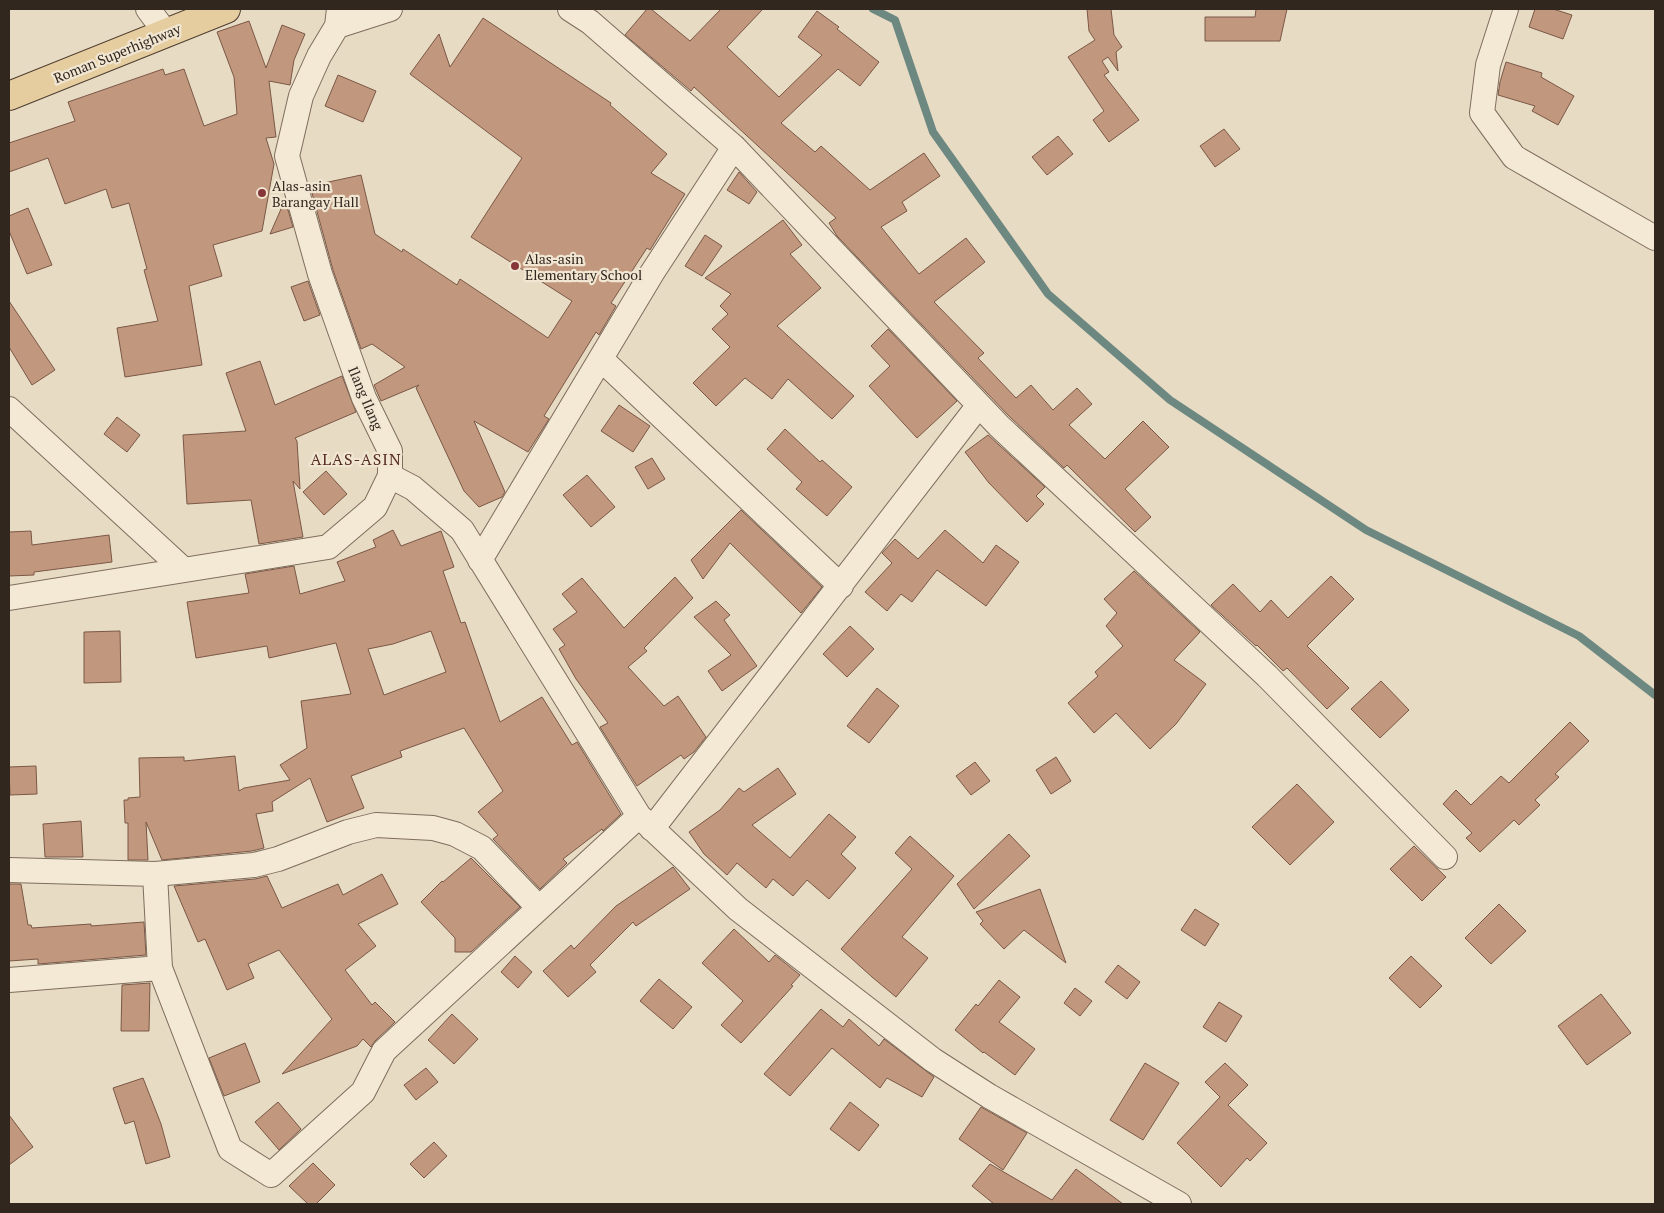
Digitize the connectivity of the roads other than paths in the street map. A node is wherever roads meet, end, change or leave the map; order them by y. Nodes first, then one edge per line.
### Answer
1 (148, 9) edge
2 (226, 9) edge
3 (390, 9) edge
4 (570, 9) edge
5 (1506, 9) edge
6 (338, 17) edge
7 (166, 33) junction
8 (11, 91) edge
9 (734, 147) junction
10 (1655, 238) edge
11 (600, 359) junction
12 (979, 405) junction
13 (9, 409) edge
14 (390, 476) junction
15 (480, 560) junction
16 (184, 570) junction
17 (840, 586) junction
18 (9, 598) edge
19 (646, 823) junction
20 (1445, 857) dead end
21 (9, 870) edge
22 (155, 874) junction
23 (539, 908) junction
24 (160, 968) junction
25 (9, 980) edge
26 (1179, 1204) edge

1 - 7 street
2 - 7 main road, Roman Superhighway
3 - 6 street
4 - 9 street
5 - 10 street
6 - 14 street, Ilang Ilang
7 - 8 main road, Roman Superhighway
9 - 11 street
9 - 12 street
11 - 15 street
11 - 17 street
12 - 17 street
12 - 20 street
13 - 16 street
14 - 15 street
14 - 16 street, Ilang Ilang
15 - 19 street
16 - 18 street, Ilang Ilang
17 - 19 street
19 - 23 street
19 - 26 street
21 - 22 street
22 - 23 street
22 - 24 street
23 - 24 street
24 - 25 street

